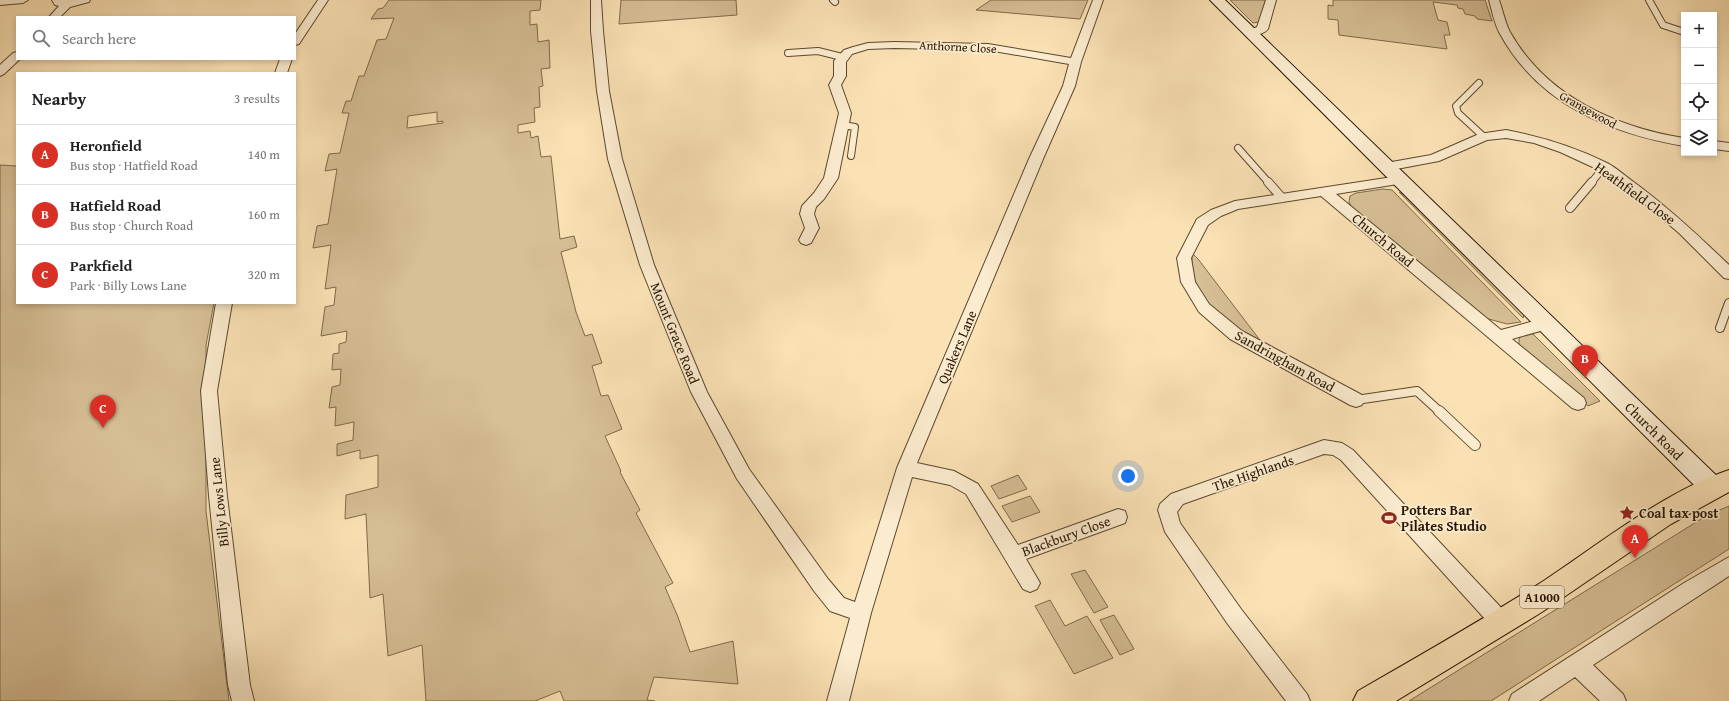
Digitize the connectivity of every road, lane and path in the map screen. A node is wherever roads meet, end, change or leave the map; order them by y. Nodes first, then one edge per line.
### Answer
1 (23, 0) edge
2 (85, 0) edge
3 (323, 0) edge
4 (596, 0) edge
5 (1098, 0) edge
6 (1217, 0) edge
7 (1271, 0) edge
8 (1494, 0) edge
9 (1649, 0) edge
10 (0, 2) edge
11 (62, 2) edge
12 (55, 16) edge
13 (1681, 31) edge
14 (1251, 33) junction
15 (296, 40) edge
16 (788, 53) dead end
17 (16, 56) edge
18 (842, 57) junction
19 (286, 60) edge
20 (1075, 62) junction
21 (0, 72) edge
22 (281, 72) edge
23 (1479, 83) dead end
24 (843, 125) junction
25 (1484, 137) junction
26 (1681, 142) edge
27 (1717, 145) edge
28 (1729, 147) edge
29 (1238, 148) dead end
30 (851, 156) dead end
31 (1604, 167) junction
32 (1393, 174) junction
33 (1325, 192) junction
34 (1282, 198) junction
35 (1570, 208) dead end
36 (806, 240) dead end
37 (1729, 274) edge
38 (1729, 303) edge
39 (224, 304) edge
40 (1545, 324) junction
41 (1720, 328) dead end
42 (1498, 337) junction
43 (1356, 400) joint
44 (1578, 403) dead end
45 (1475, 445) dead end
46 (906, 468) junction
47 (1720, 483) edge
48 (1118, 517) dead end
49 (1014, 555) junction
50 (1729, 566) edge
51 (1030, 582) dead end
52 (861, 613) junction
53 (1502, 623) junction
54 (1577, 664) junction
55 (244, 701) edge
56 (838, 701) edge
57 (1299, 701) edge
58 (1368, 701) edge
59 (1520, 701) edge
60 (1615, 701) edge

1 - 10 street
2 - 11 street
3 - 15 street
4 - 52 street, Mount Grace Road
5 - 20 street, Quakers Lane
6 - 14 street, Church Road
7 - 14 street
8 - 26 street, Grangewood
9 - 13 lane
11 - 12 street
14 - 32 street, Church Road
16 - 18 lane
17 - 21 street
18 - 20 street, Anthorne Close
18 - 24 street
19 - 22 street
20 - 46 street, Quakers Lane
23 - 25 lane
24 - 30 lane
24 - 36 street
25 - 31 street, Heathfield Close
25 - 32 street, Heathfield Close
27 - 28 street
29 - 34 lane
31 - 35 lane
31 - 37 street, Heathfield Close
32 - 33 street
32 - 40 street, Church Road
33 - 34 street, Sandringham Road
33 - 42 street, Church Road
34 - 43 street, Sandringham Road
38 - 41 lane
39 - 55 street, Billy Lows Lane
40 - 42 street
40 - 47 street, Church Road
42 - 44 street, Church Road
43 - 45 lane
46 - 49 street, Blackbury Close
46 - 52 street, Quakers Lane
47 - 53 main road, A1000
48 - 49 street, Blackbury Close
49 - 51 street, Blackbury Close
50 - 54 street
52 - 56 street, Quakers Lane
53 - 57 street, The Highlands
53 - 58 main road, A1000
54 - 59 street
54 - 60 street

